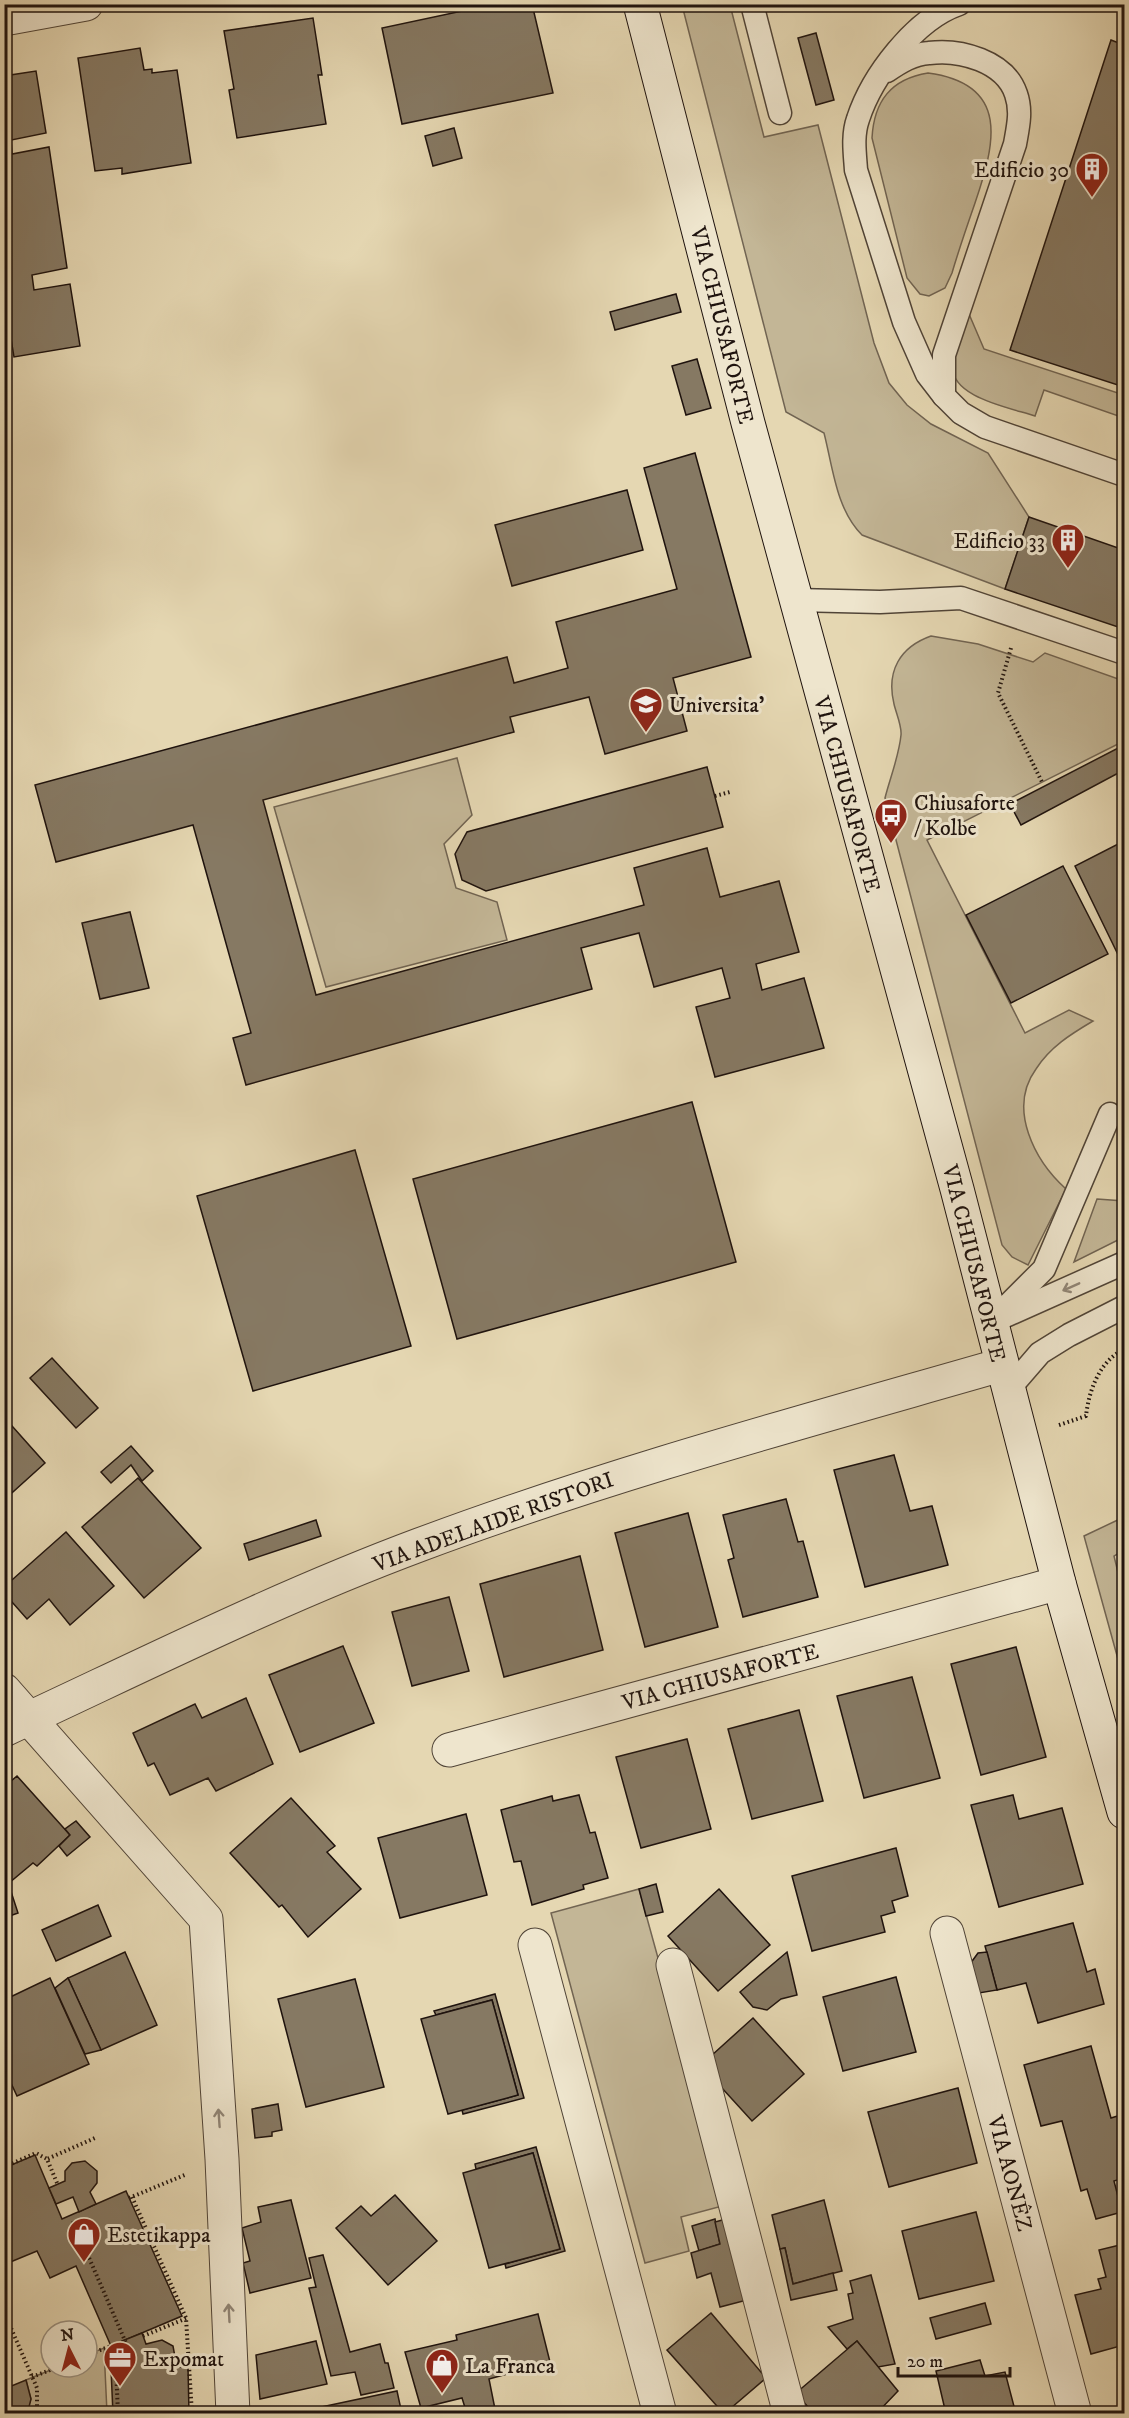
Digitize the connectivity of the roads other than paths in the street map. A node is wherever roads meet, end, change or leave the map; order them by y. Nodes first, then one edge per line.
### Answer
1 (86, 4) edge
2 (640, 4) edge
3 (752, 4) edge
4 (959, 4) edge
5 (4, 19) edge
6 (883, 73) junction
7 (780, 113) dead end
8 (944, 396) junction
9 (1125, 475) edge
10 (796, 600) junction
11 (1125, 654) edge
12 (1110, 1114) dead end
13 (1125, 1263) edge
14 (1125, 1307) edge
15 (990, 1323) junction
16 (1004, 1377) junction
17 (1059, 1583) junction
18 (4, 1690) edge
19 (17, 1724) edge
20 (449, 1750) dead end
21 (1125, 1812) edge
22 (947, 1933) dead end
23 (535, 1945) dead end
24 (673, 1965) dead end
25 (233, 2414) edge
26 (660, 2414) edge
27 (790, 2414) edge
28 (1075, 2414) edge

1 - 5 street
2 - 10 street, VIA CHIUSAFORTE
3 - 7 lane
4 - 6 lane
6 - 8 lane
6 - 8 lane
8 - 9 lane
10 - 11 lane
10 - 15 street, VIA CHIUSAFORTE
12 - 15 lane
13 -> 15 lane
14 - 16 lane
15 - 16 street, VIA CHIUSAFORTE
16 - 17 street, VIA CHIUSAFORTE
16 - 19 street, VIA ADELAIDE RISTORI
17 - 20 street, VIA CHIUSAFORTE
17 - 21 street, VIA CHIUSAFORTE
18 - 19 street
25 -> 19 street
22 - 28 street, VIA AONÊZ
23 - 26 street
24 - 27 street

